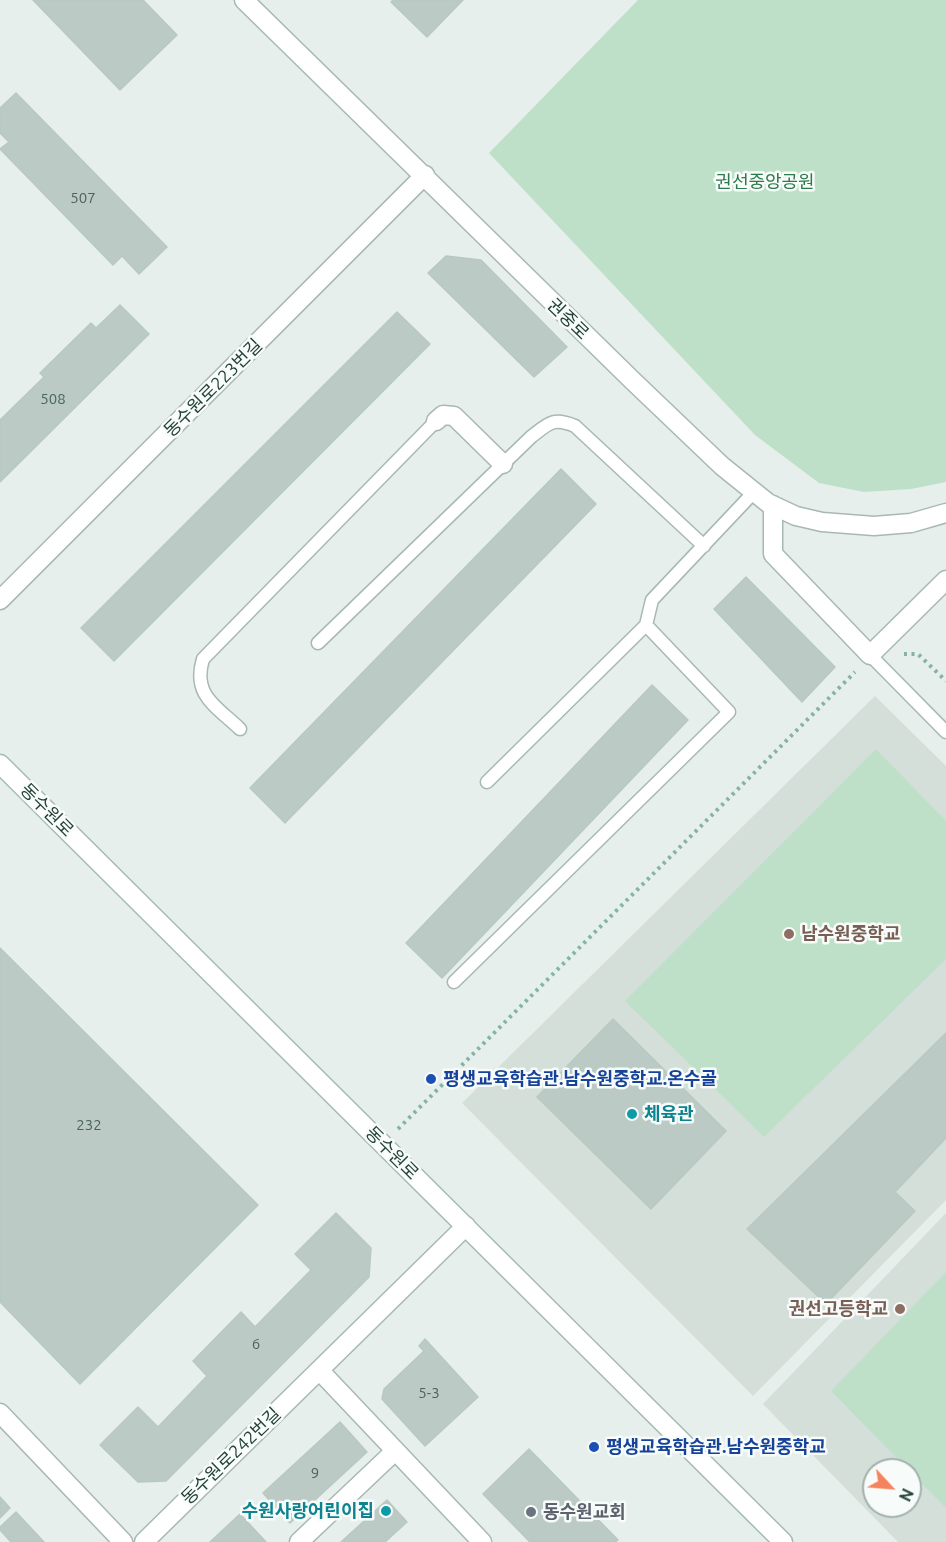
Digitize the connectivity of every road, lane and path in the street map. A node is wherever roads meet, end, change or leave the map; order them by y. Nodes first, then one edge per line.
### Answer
1 (244, 0) edge
2 (425, 175) junction
3 (436, 421) joint
4 (503, 464) junction
5 (754, 492) junction
6 (773, 506) junction
7 (946, 513) edge
8 (704, 546) junction
9 (946, 580) edge
10 (0, 600) edge
11 (646, 625) junction
12 (318, 643) dead end
13 (870, 655) junction
14 (946, 681) edge
15 (240, 729) dead end
16 (946, 732) edge
17 (0, 764) edge
18 (487, 782) dead end
19 (454, 982) dead end
20 (383, 1144) junction
21 (466, 1226) junction
22 (319, 1370) junction
23 (0, 1413) edge
24 (395, 1451) junction
25 (123, 1542) edge
26 (144, 1542) edge
27 (299, 1542) edge
28 (482, 1542) edge
29 (783, 1542) edge

1 - 2 street, 권중로
2 - 5 street, 권중로
2 - 10 street, 동수원로223번길
3 - 4 street
3 - 15 lane
4 - 8 lane
4 - 12 lane
5 - 6 street, 권중로
5 - 8 lane
6 - 7 street, 권중로
6 - 13 street
8 - 11 lane
9 - 13 street
11 - 18 lane
11 - 19 lane
13 - 14 path
13 - 16 lane
13 - 20 path
17 - 20 street, 동수원로
20 - 21 street, 동수원로
21 - 22 street, 동수원로242번길
21 - 29 street, 동수원로
22 - 24 street
22 - 26 street, 동수원로242번길
23 - 25 street
24 - 27 street
24 - 28 street

